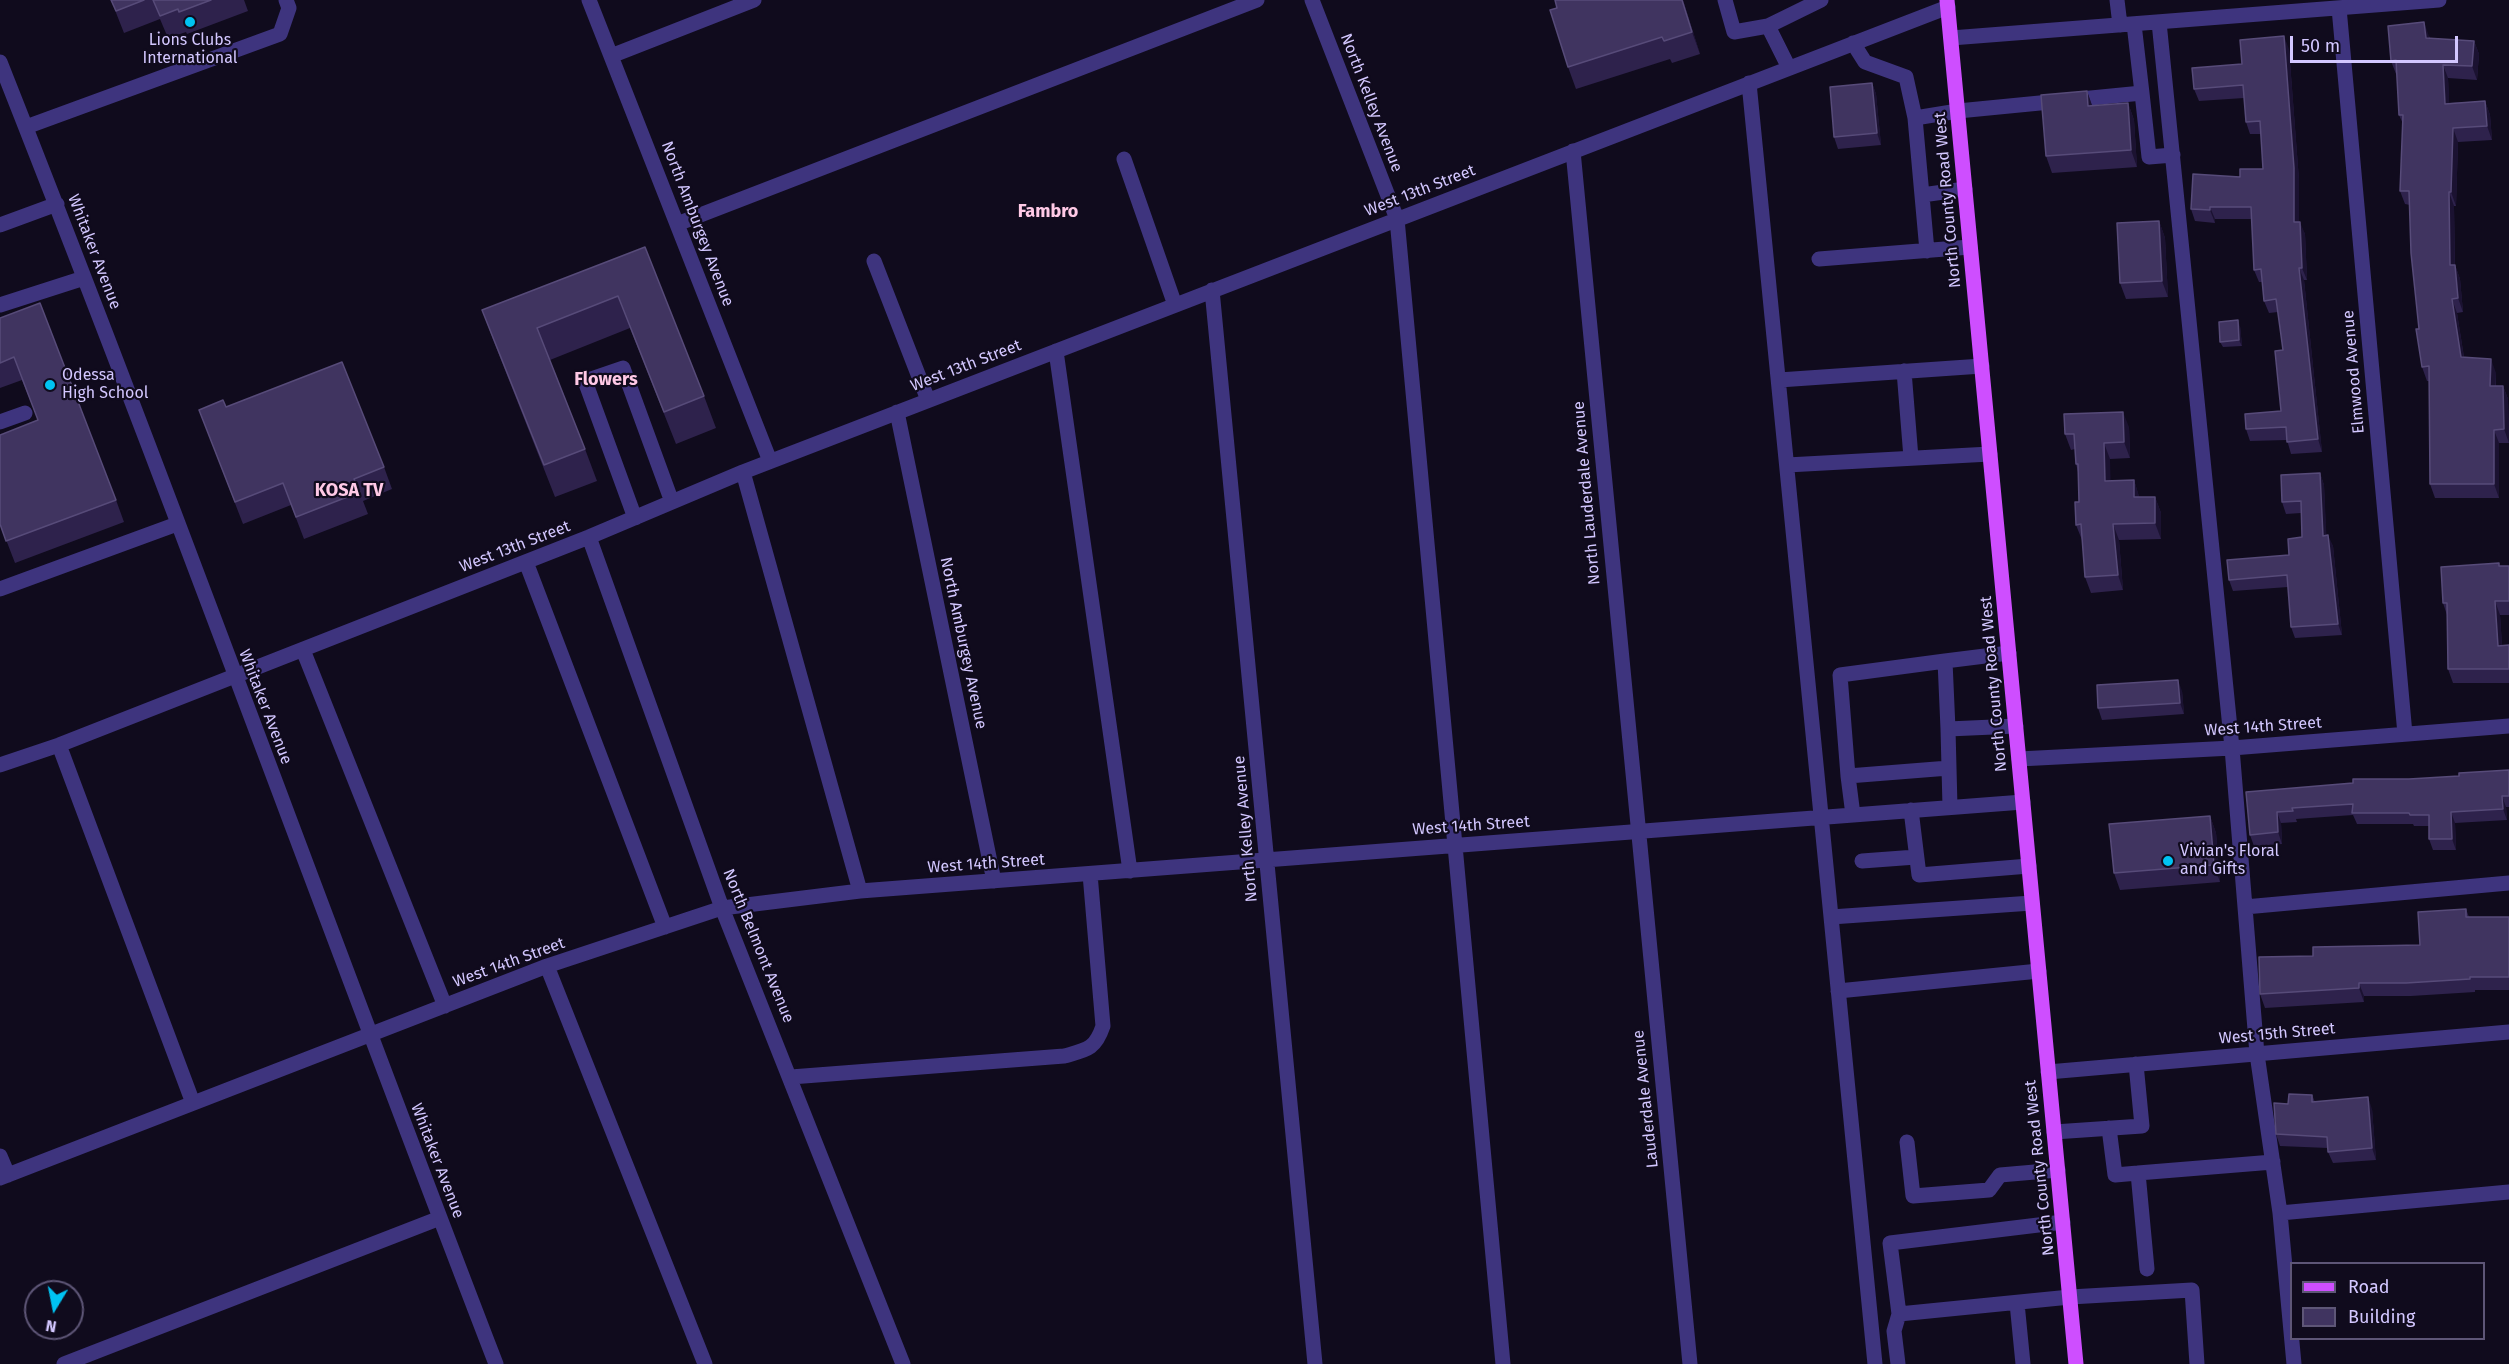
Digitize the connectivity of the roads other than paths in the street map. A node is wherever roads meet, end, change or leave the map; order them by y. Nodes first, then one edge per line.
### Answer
1 (286, 0) edge
2 (589, 0) edge
3 (754, 0) edge
4 (1257, 0) edge
5 (1312, 0) edge
6 (1725, 0) edge
7 (1821, 0) edge
8 (2117, 0) edge
9 (2439, 0) edge
10 (1947, 3) edge
11 (2338, 8) junction
12 (2159, 22) junction
13 (2127, 24) junction
14 (1768, 26) junction
15 (1951, 38) junction
16 (1853, 43) junction
17 (611, 56) junction
18 (0, 62) edge
19 (1789, 68) junction
20 (1749, 83) junction
21 (2142, 93) junction
22 (7, 98) edge
23 (1958, 111) junction
24 (1915, 118) junction
25 (26, 127) junction
26 (1573, 151) junction
27 (2173, 155) junction
28 (1124, 159) dead end
29 (1965, 189) junction
30 (1922, 195) junction
31 (57, 204) junction
32 (1397, 219) junction
33 (677, 224) junction
34 (0, 225) edge
35 (1970, 247) junction
36 (1927, 251) junction
37 (1820, 259) dead end
38 (874, 261) dead end
39 (84, 278) junction
40 (1212, 290) junction
41 (0, 305) edge
42 (1175, 305) junction
43 (1056, 351) junction
44 (1982, 366) junction
45 (1904, 371) junction
46 (1779, 380) junction
47 (928, 400) junction
48 (897, 412) junction
49 (25, 413) edge
50 (0, 422) edge
51 (1990, 454) junction
52 (1911, 458) junction
53 (770, 461) junction
54 (1787, 465) junction
55 (743, 472) junction
56 (672, 502) junction
57 (635, 518) junction
58 (177, 524) junction
59 (589, 537) junction
60 (526, 562) junction
61 (0, 589) edge
62 (303, 650) junction
63 (2009, 653) junction
64 (1945, 661) junction
65 (234, 677) junction
66 (2016, 726) junction
67 (2509, 726) edge
68 (1948, 729) junction
69 (2405, 734) junction
70 (59, 745) junction
71 (2232, 748) junction
72 (2019, 759) junction
73 (0, 765) edge
74 (1949, 768) junction
75 (1848, 771) junction
76 (2023, 802) junction
77 (1950, 807) junction
78 (1911, 810) junction
79 (1853, 815) junction
80 (1821, 817) junction
81 (1637, 831) junction
82 (1456, 846) junction
83 (1916, 857) junction
84 (1267, 860) junction
85 (1862, 861) dead end
86 (2029, 866) junction
87 (1130, 871) junction
88 (1090, 874) junction
89 (994, 881) junction
90 (2509, 883) edge
91 (860, 891) junction
92 (2032, 903) junction
93 (2245, 907) junction
94 (722, 908) junction
95 (1831, 917) junction
96 (665, 927) junction
97 (547, 966) junction
98 (2039, 971) junction
99 (1838, 991) junction
100 (446, 1006) junction
101 (2509, 1032) edge
102 (370, 1035) junction
103 (2257, 1054) junction
104 (2136, 1064) junction
105 (2048, 1072) junction
106 (790, 1077) junction
107 (194, 1103) junction
108 (2109, 1128) junction
109 (2054, 1132) junction
110 (1907, 1142) dead end
111 (0, 1156) edge
112 (2273, 1162) junction
113 (2058, 1170) junction
114 (2138, 1173) junction
115 (4, 1177) edge
116 (2509, 1192) edge
117 (2280, 1213) junction
118 (440, 1218) junction
119 (2063, 1222) junction
120 (2147, 1269) dead end
121 (2070, 1297) junction
122 (2017, 1303) junction
123 (1899, 1314) junction
124 (2290, 1321) edge
125 (2292, 1340) edge
126 (64, 1364) edge
127 (496, 1364) edge
128 (705, 1364) edge
129 (903, 1364) edge
130 (1315, 1364) edge
131 (1503, 1364) edge
132 (1690, 1364) edge
133 (1875, 1364) edge
134 (1898, 1364) edge
135 (2023, 1364) edge
136 (2076, 1364) edge
137 (2197, 1364) edge
138 (2294, 1364) edge

1 - 25 street
2 - 17 street, North Amburgey Avenue
3 - 17 street
4 - 33 street
5 - 32 street, North Kelley Avenue
6 - 14 street
7 - 14 street
8 - 13 street
9 - 11 street
10 - 15 main road, North County Road West
10 - 16 street, West 13th Street
11 - 12 street
11 - 69 street, Elmwood Avenue
12 - 13 street
12 - 27 street
13 - 15 street
13 - 21 street
14 - 19 street
15 - 23 main road, North County Road West
16 - 19 street, West 13th Street
16 - 24 street
17 - 33 street, North Amburgey Avenue
18 - 22 street, Whitaker Avenue
19 - 20 street, West 13th Street
20 - 26 street, West 13th Street
20 - 46 street
21 - 23 street
21 - 27 street
22 - 25 street, Whitaker Avenue
23 - 24 street
23 - 29 main road, North County Road West
24 - 30 street
25 - 31 street, Whitaker Avenue
26 - 32 street, West 13th Street
26 - 81 street, North Lauderdale Avenue
27 - 71 street
28 - 42 street
29 - 30 street
29 - 35 main road, North County Road West
30 - 36 street
31 - 34 street
31 - 39 street, Whitaker Avenue
32 - 40 street, West 13th Street
32 - 82 street, North Kelley Avenue
33 - 53 street, North Amburgey Avenue
35 - 36 street
35 - 44 main road, North County Road West
36 - 37 street
38 - 47 street
39 - 41 street
39 - 58 street, Whitaker Avenue
40 - 42 street, West 13th Street
40 - 84 street, North Kelley Avenue
42 - 43 street, West 13th Street
43 - 47 street, West 13th Street
43 - 87 street
44 - 45 street
44 - 51 main road, North County Road West
45 - 46 street
45 - 52 street
46 - 54 street
47 - 48 street, West 13th Street
48 - 53 street, West 13th Street
48 - 89 street, North Amburgey Avenue
49 - 50 street
51 - 52 street
51 - 63 main road, North County Road West
52 - 54 street
53 - 55 street, West 13th Street
54 - 80 street
55 - 56 street, West 13th Street
55 - 91 street
56 - 57 street, West 13th Street
56 - 57 street
57 - 59 street, West 13th Street
58 - 61 street
58 - 65 street, Whitaker Avenue
59 - 60 street, West 13th Street
59 - 94 street, North Belmont Avenue
60 - 62 street, West 13th Street
60 - 96 street
62 - 65 street, West 13th Street
62 - 100 street
63 - 64 street
63 - 66 main road, North County Road West
64 - 68 street
64 - 75 street
65 - 70 street, West 13th Street
65 - 102 street, Whitaker Avenue
66 - 68 street
66 - 72 main road, North County Road West
67 - 69 street, West 14th Street
68 - 74 street
69 - 71 street, West 14th Street
70 - 73 street, West 13th Street
70 - 107 street
71 - 72 street, West 14th Street
71 - 93 street
72 - 76 main road, North County Road West
74 - 75 street
74 - 77 street
75 - 79 street
76 - 77 street, West 14th Street
76 - 86 main road, North County Road West
77 - 78 street, West 14th Street
78 - 79 street, West 14th Street
78 - 83 street
79 - 80 street, West 14th Street
80 - 81 street, West 14th Street
80 - 95 street
81 - 82 street, West 14th Street
81 - 132 street, Lauderdale Avenue
82 - 84 street, West 14th Street
82 - 131 street, North Kelley Avenue
83 - 85 street
83 - 86 street
84 - 87 street, West 14th Street
84 - 130 street, North Kelley Avenue
86 - 92 main road, North County Road West
87 - 88 street, West 14th Street
88 - 89 street, West 14th Street
88 - 106 street
89 - 91 street, West 14th Street
90 - 93 street
91 - 94 street, West 14th Street
92 - 95 street
92 - 98 main road, North County Road West
93 - 103 street
94 - 96 street, West 14th Street
94 - 106 street, North Belmont Avenue
95 - 99 street
96 - 97 street, West 14th Street
97 - 100 street, West 14th Street
97 - 128 street
98 - 99 street
98 - 105 main road, North County Road West
99 - 133 street
100 - 102 street, West 14th Street
101 - 103 street, West 15th Street
102 - 107 street, West 14th Street
102 - 118 street, Whitaker Avenue
103 - 104 street, West 15th Street
103 - 112 street
104 - 105 street, West 15th Street
104 - 108 street
105 - 109 main road, North County Road West
106 - 129 street, North Belmont Avenue
107 - 115 street, West 14th Street
108 - 109 street
108 - 114 street
109 - 113 main road, North County Road West
110 - 113 street
111 - 115 street
112 - 114 street
112 - 117 street
113 - 119 main road, North County Road West
114 - 120 street
116 - 117 street
117 - 124 street
118 - 126 street
118 - 127 street, Whitaker Avenue
119 - 121 main road, North County Road West
119 - 123 street
121 - 122 street
121 - 136 main road, North County Road West
121 - 137 street
122 - 123 street
122 - 135 street
123 - 134 street
125 - 138 street

